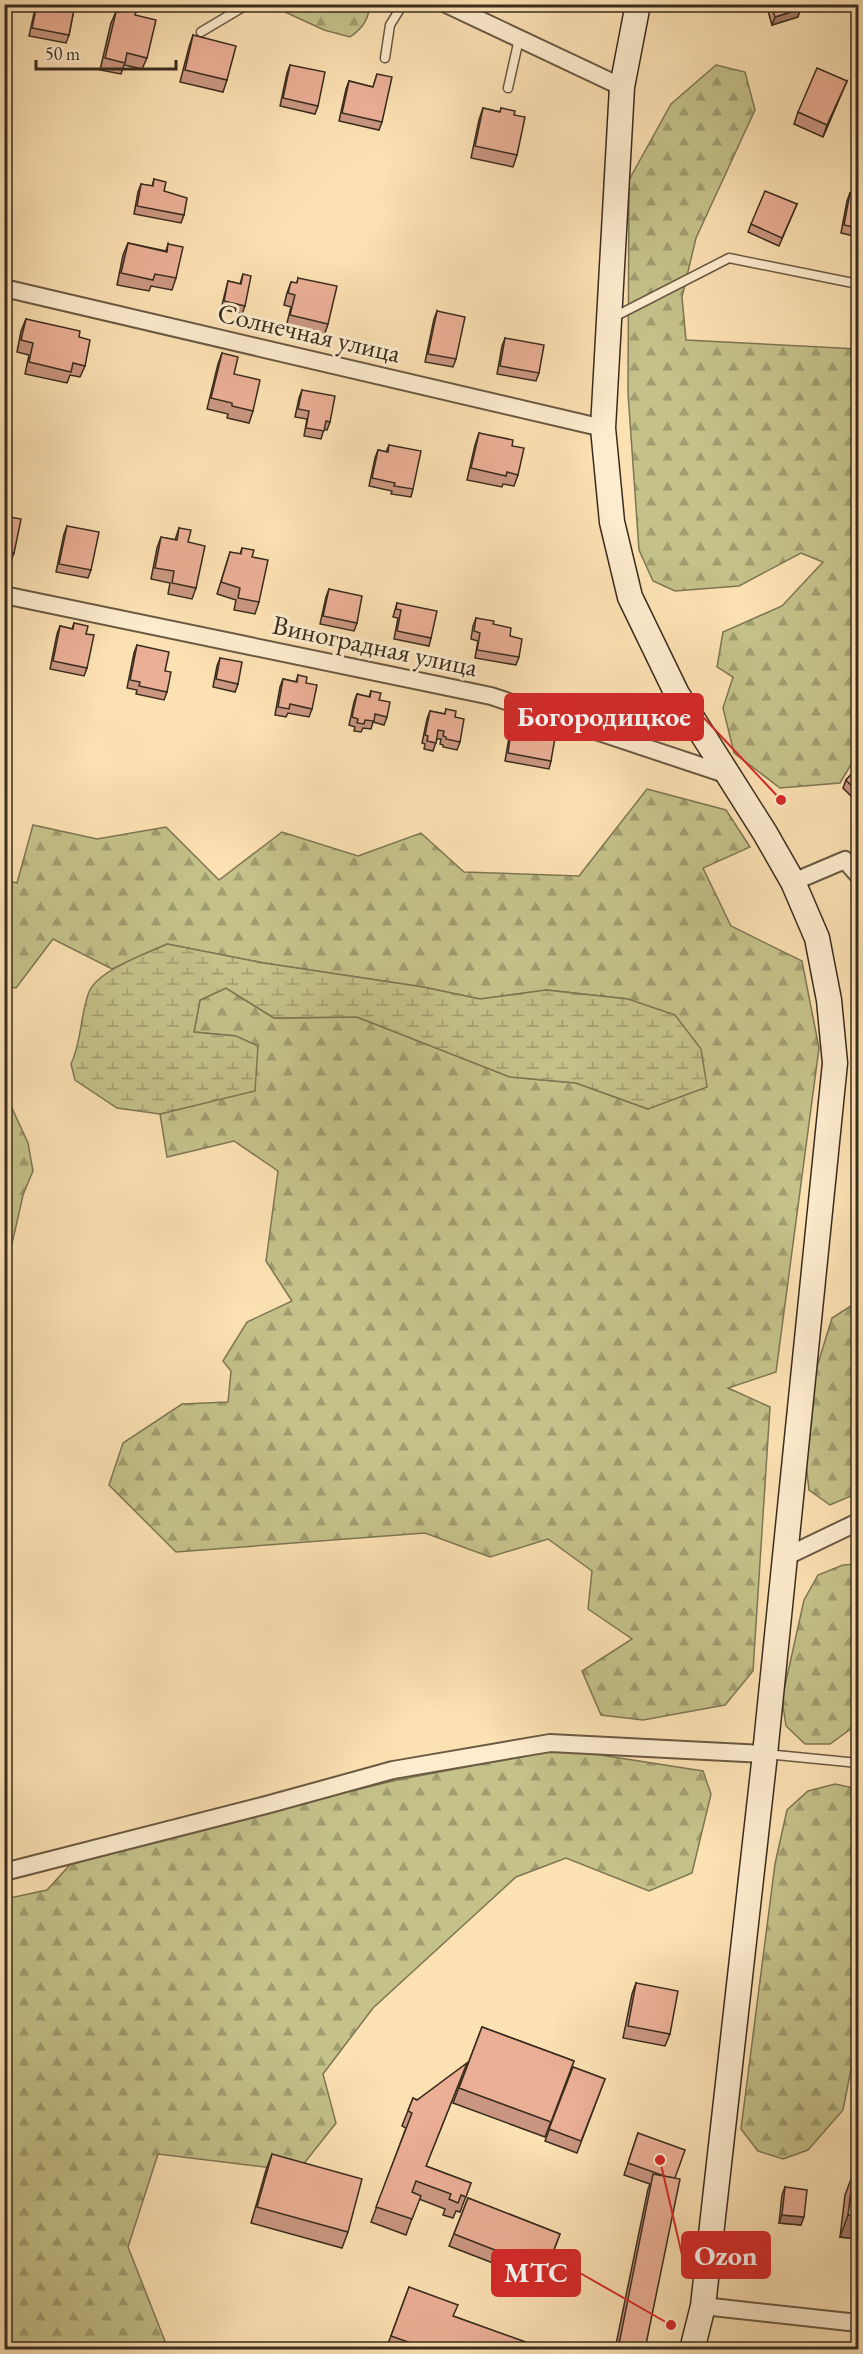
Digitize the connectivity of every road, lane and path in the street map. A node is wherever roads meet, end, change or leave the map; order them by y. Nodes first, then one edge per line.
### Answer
1 (249, 4) edge
2 (403, 4) edge
3 (446, 4) edge
4 (638, 4) edge
5 (201, 32) dead end
6 (519, 39) junction
7 (385, 58) dead end
8 (622, 87) junction
9 (507, 88) dead end
10 (858, 284) edge
11 (4, 288) edge
12 (609, 319) junction
13 (603, 428) junction
14 (4, 596) edge
15 (728, 775) junction
16 (852, 859) edge
17 (858, 875) edge
18 (793, 882) junction
19 (858, 1522) edge
20 (785, 1557) junction
21 (765, 1754) junction
22 (858, 1763) edge
23 (4, 1872) edge
24 (703, 2306) junction
25 (858, 2323) edge
26 (692, 2349) edge

1 - 5 lane
2 - 7 lane
3 - 6 street
4 - 8 street
6 - 8 street
6 - 9 lane
8 - 12 street
10 - 12 lane
11 - 13 street, Солнечная улица
12 - 13 street
13 - 15 street
14 - 15 street, Виноградная улица
15 - 18 street
16 - 17 street
16 - 18 street
18 - 20 street
19 - 20 street
20 - 21 street
21 - 22 lane
21 - 23 street
21 - 24 street
24 - 25 street
24 - 26 street

